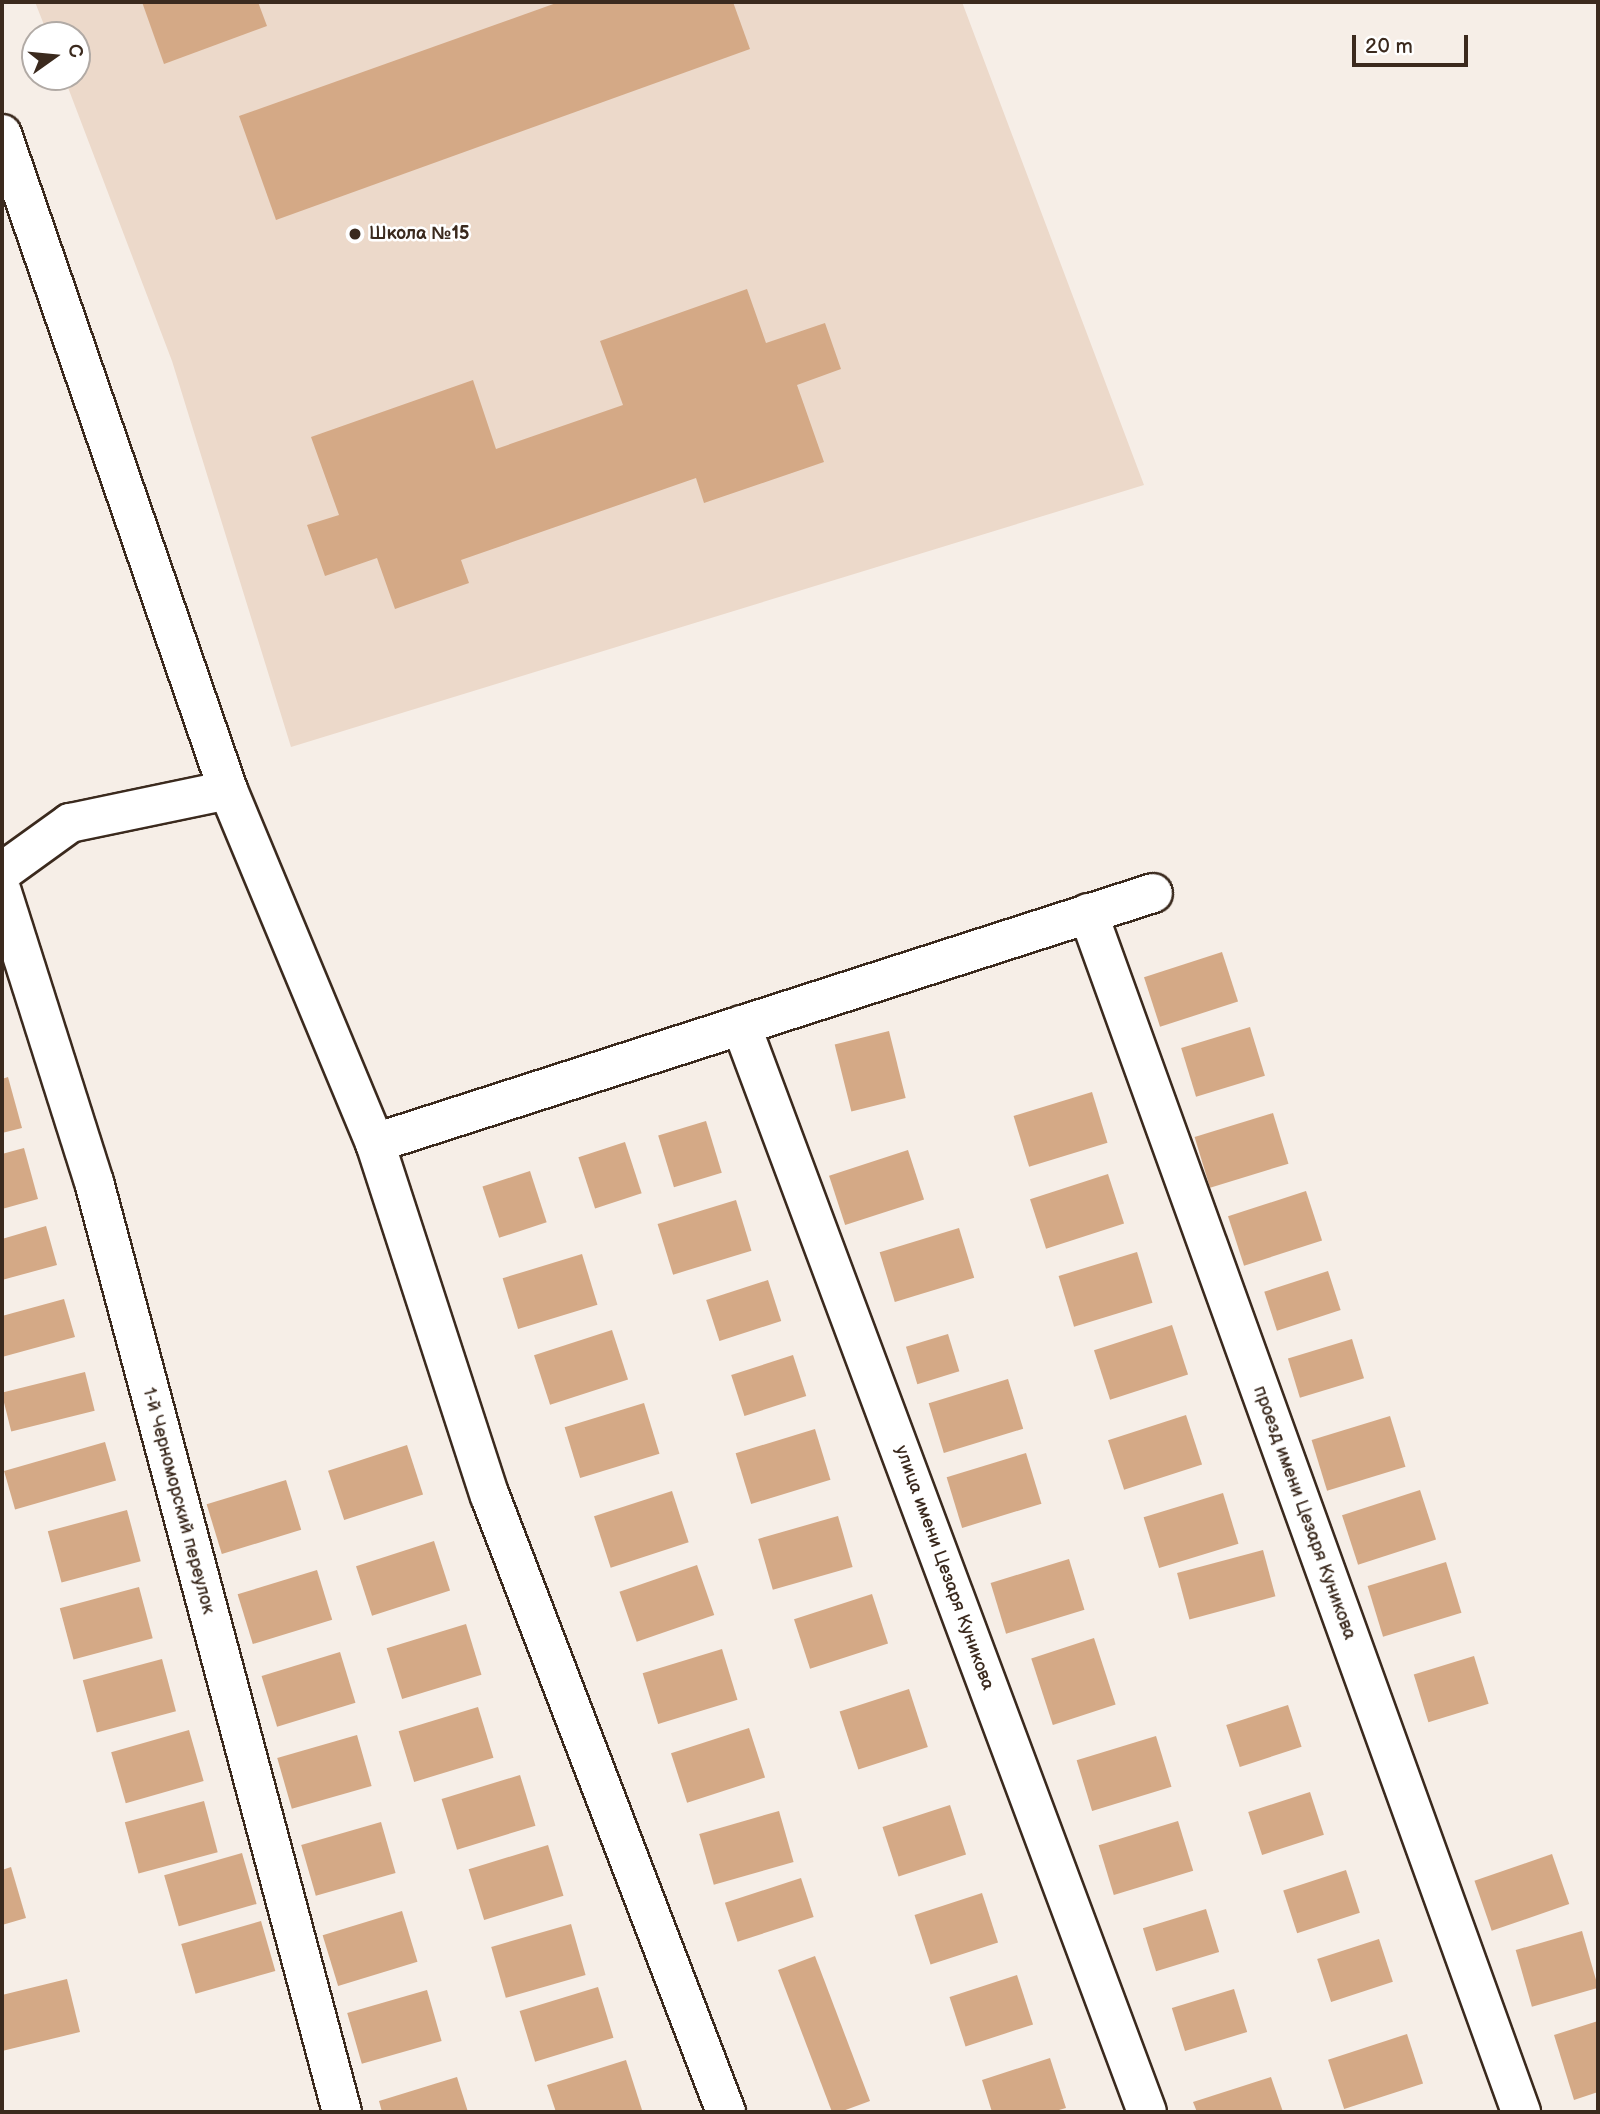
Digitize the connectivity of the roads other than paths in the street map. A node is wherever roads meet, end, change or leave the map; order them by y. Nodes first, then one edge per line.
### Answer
1 (2, 134) edge
2 (228, 790) junction
3 (2, 872) edge
4 (2, 892) edge
5 (1153, 893) dead end
6 (1088, 914) junction
7 (741, 1025) junction
8 (375, 1143) junction
9 (342, 2112) edge
10 (726, 2112) edge
11 (1147, 2112) edge
12 (1521, 2112) edge

1 - 2 street
2 - 3 street
2 - 8 street
4 - 9 street, 1-й Черноморский переулок
5 - 6 street
6 - 7 street
6 - 12 street, проезд имени Цезаря Куникова
7 - 8 street
7 - 11 street, улица имени Цезаря Куникова
8 - 10 street

